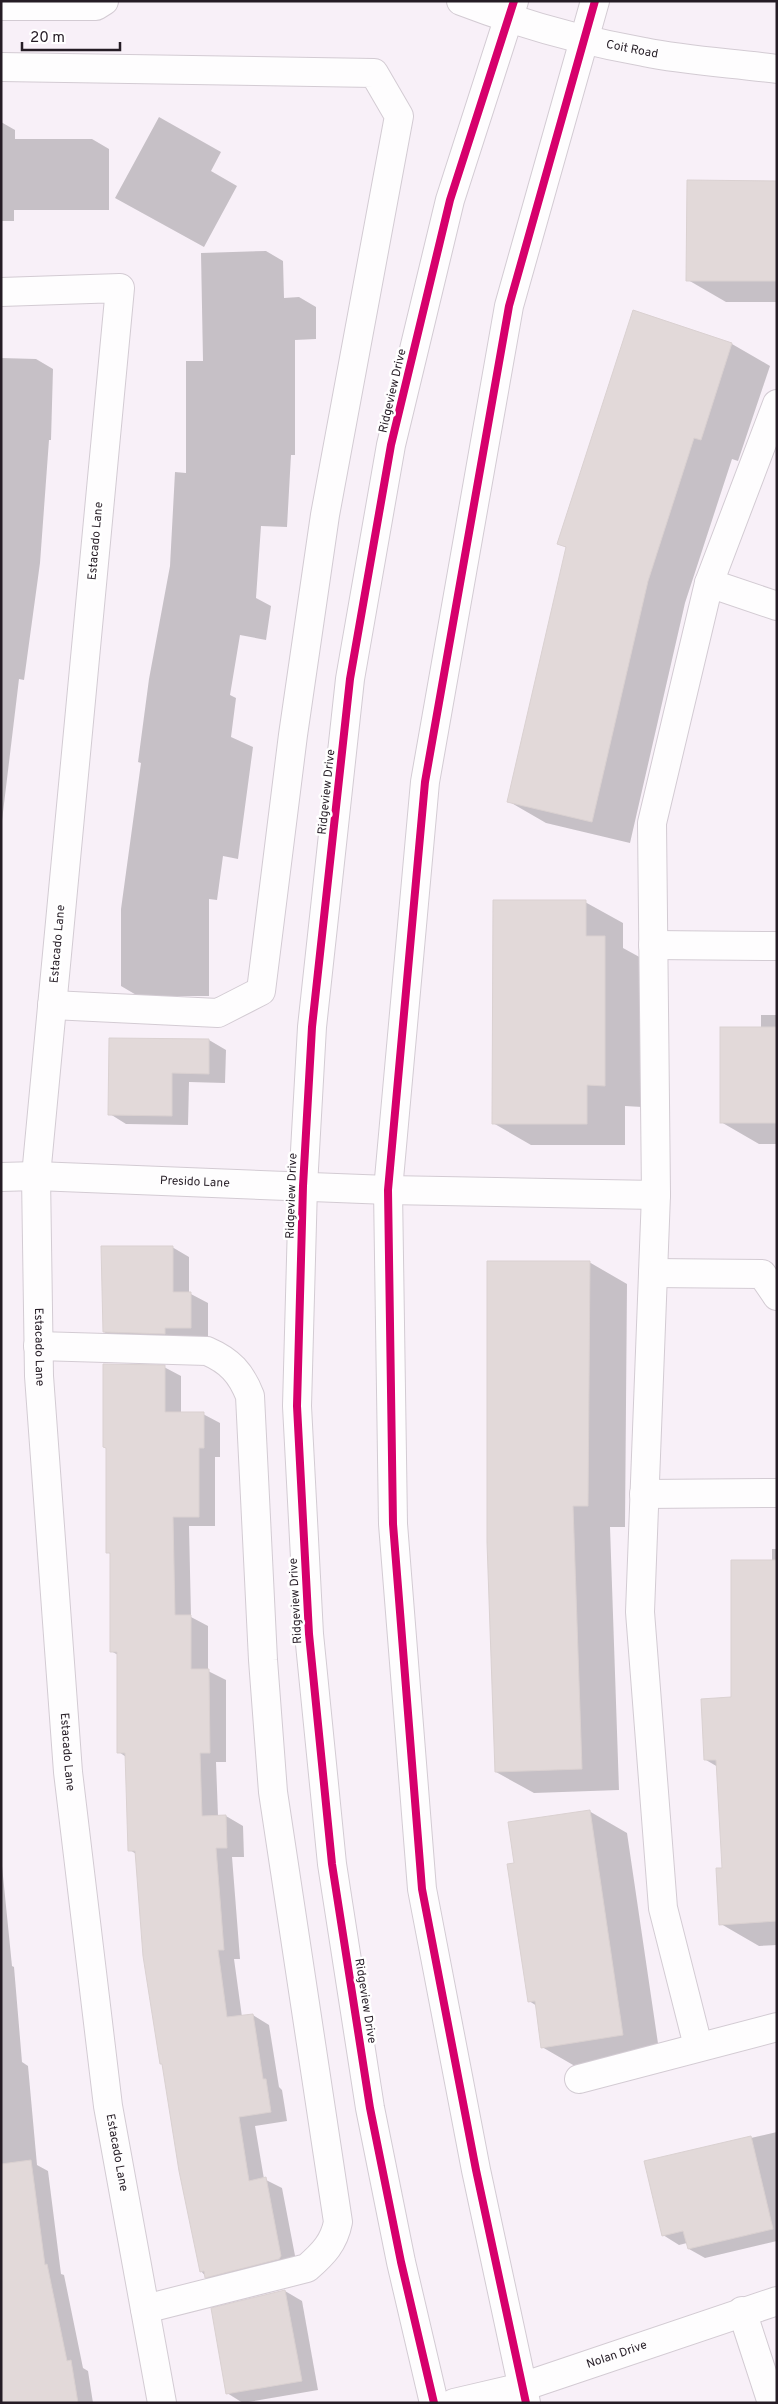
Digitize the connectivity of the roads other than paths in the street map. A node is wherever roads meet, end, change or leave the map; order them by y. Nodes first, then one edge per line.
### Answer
1 (104, 1) edge
2 (461, 1) edge
3 (595, 1) edge
4 (1, 6) edge
5 (511, 10) edge
6 (584, 40) junction
7 (1, 68) edge
8 (777, 69) edge
9 (1, 292) edge
10 (777, 404) edge
11 (709, 583) junction
12 (777, 606) edge
13 (653, 945) junction
14 (777, 946) edge
15 (52, 1005) junction
16 (36, 1176) junction
17 (1, 1177) edge
18 (303, 1186) junction
19 (388, 1190) junction
20 (656, 1195) junction
21 (653, 1273) junction
22 (777, 1296) edge
23 (38, 1346) junction
24 (777, 1493) edge
25 (644, 1494) junction
26 (777, 2027) edge
27 (698, 2046) junction
28 (579, 2078) dead end
29 (777, 2300) edge
30 (145, 2309) junction
31 (742, 2311) junction
32 (524, 2395) edge
33 (162, 2403) edge
34 (434, 2403) edge
35 (454, 2403) edge
36 (772, 2403) edge

1 - 4 main road
2 - 5 main road, Coit Road
3 - 6 main road
5 - 6 main road, Coit Road
5 - 18 main road, Ridgeview Drive
6 - 8 main road, Coit Road
6 - 19 main road
7 - 15 main road
9 - 15 main road, Estacado Lane
10 - 11 main road
11 - 12 main road
11 - 13 main road
13 - 14 main road
13 - 20 main road
15 - 16 main road, Estacado Lane
16 - 17 main road, Presido Lane
16 - 18 main road, Presido Lane
16 - 23 main road, Estacado Lane
18 - 19 main road, Presido Lane
18 - 34 main road, Ridgeview Drive
19 - 20 main road, Presido Lane
19 - 32 main road
20 - 21 main road
21 - 22 main road
21 - 25 main road
23 - 30 main road, Estacado Lane
23 - 30 main road
24 - 25 main road
25 - 27 main road
26 - 27 main road
27 - 28 main road
29 - 31 main road, Nolan Drive
30 - 33 main road, Estacado Lane
31 - 32 main road, Nolan Drive
31 - 36 main road
32 - 35 main road, Nolan Drive

